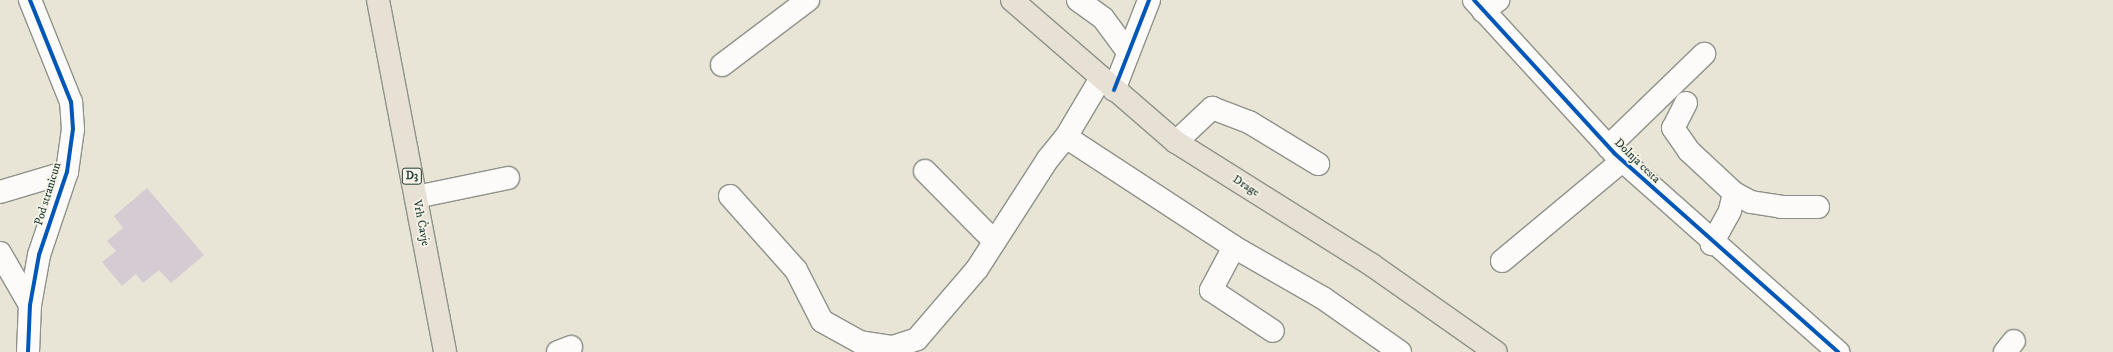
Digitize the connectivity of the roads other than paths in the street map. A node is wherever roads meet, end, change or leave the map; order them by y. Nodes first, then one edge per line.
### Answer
1 (30, 0) edge
2 (378, 0) edge
3 (808, 0) edge
4 (1012, 0) edge
5 (1078, 0) edge
6 (1149, 0) edge
7 (1485, 4) edge
8 (1128, 52) junction
9 (1704, 54) dead end
10 (722, 64) dead end
11 (1107, 84) junction
12 (1686, 103) dead end
13 (1066, 137) junction
14 (1176, 142) junction
15 (1615, 154) junction
16 (1318, 164) dead end
17 (925, 171) dead end
18 (67, 172) junction
19 (508, 178) dead end
20 (0, 192) edge
21 (1734, 193) junction
22 (730, 196) dead end
23 (416, 197) junction
24 (1818, 207) dead end
25 (993, 240) junction
26 (1712, 244) junction
27 (1234, 247) junction
28 (0, 253) edge
29 (1502, 261) dead end
30 (30, 305) junction
31 (1273, 331) dead end
32 (28, 352) edge
33 (445, 352) edge
34 (1400, 352) edge
35 (1496, 352) edge
36 (1838, 352) edge

1 - 18 street, Pod stranicun
2 - 23 main road, Vrh Čavje / D3
3 - 10 street
4 - 11 main road, Drage
5 - 8 street
6 - 8 street
7 - 15 street, Dolnja cesta
8 - 11 street
9 - 15 street
11 - 13 street
11 - 14 main road, Drage
12 - 21 street
13 - 25 street
13 - 27 street
14 - 16 street
14 - 35 main road, Drage
15 - 26 street, Dolnja cesta
15 - 29 street
17 - 25 street
18 - 20 street
18 - 30 street, Pod stranicun
19 - 23 street
21 - 24 street
21 - 26 street
22 - 25 street
23 - 33 main road, Vrh Čavje / D3
26 - 36 street, Dolnja cesta
27 - 31 street
27 - 34 street
28 - 30 street
30 - 32 street, Pod stranicun

